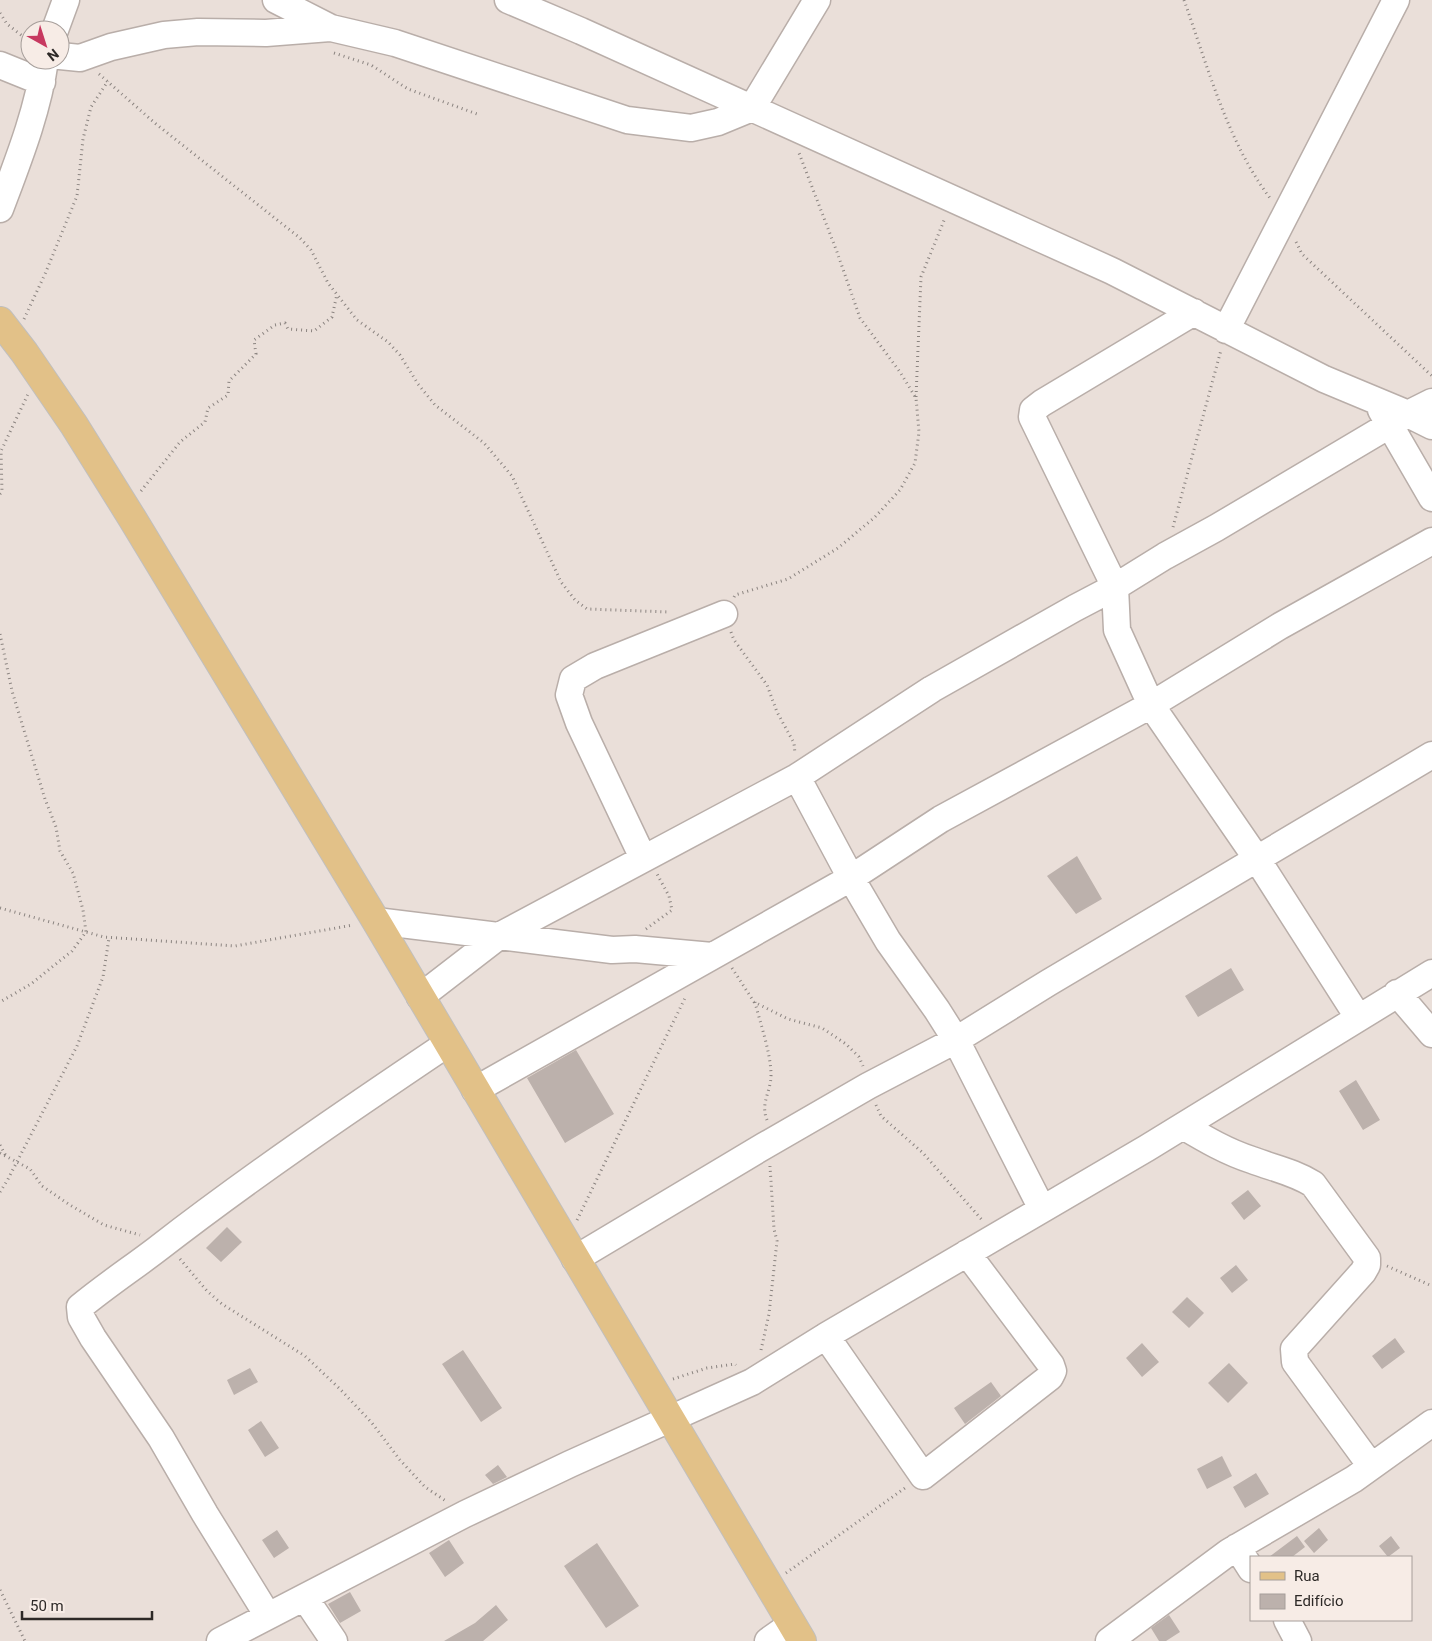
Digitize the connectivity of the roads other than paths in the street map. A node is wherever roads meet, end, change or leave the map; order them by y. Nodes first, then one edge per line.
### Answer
1 (66, 0) edge
2 (276, 0) edge
3 (508, 0) edge
4 (817, 0) edge
5 (1396, 0) edge
6 (59, 20) edge
7 (328, 39) junction
8 (70, 57) edge
9 (0, 65) edge
10 (43, 71) edge
11 (752, 108) junction
12 (0, 209) edge
13 (1194, 312) junction
14 (7, 330) edge
15 (1226, 330) junction
16 (1432, 402) edge
17 (1399, 420) junction
18 (1432, 426) edge
19 (1432, 498) edge
20 (1432, 541) edge
21 (1114, 587) junction
22 (1075, 608) junction
23 (724, 614) road end
24 (1117, 630) junction
25 (1152, 705) junction
26 (1432, 755) edge
27 (797, 777) junction
28 (643, 858) junction
29 (1257, 859) junction
30 (851, 878) junction
31 (376, 921) junction
32 (499, 936) junction
33 (712, 956) junction
34 (1432, 973) edge
35 (1397, 993) junction
36 (420, 997) junction
37 (1358, 1017) junction
38 (1432, 1034) edge
39 (956, 1040) junction
40 (447, 1044) junction
41 (475, 1090) junction
42 (1183, 1126) junction
43 (1042, 1209) junction
44 (571, 1251) junction
45 (967, 1254) junction
46 (826, 1336) junction
47 (672, 1419) junction
48 (1432, 1423) edge
49 (1371, 1466) junction
50 (1237, 1547) junction
51 (1250, 1567) edge
52 (305, 1598) junction
53 (268, 1616) junction
54 (797, 1633) edge
55 (220, 1641) edge
56 (334, 1641) edge
57 (768, 1641) edge
58 (1109, 1641) edge

1 - 6 street
2 - 7 street
3 - 11 street
4 - 11 street
5 - 15 street
7 - 8 street
7 - 11 street
9 - 10 street
10 - 12 street
11 - 13 street
13 - 15 street
13 - 21 street
14 - 31 main road
15 - 17 street
16 - 17 street
17 - 18 street
17 - 19 street
17 - 21 street
20 - 25 street
21 - 22 street
21 - 24 street
22 - 24 street
22 - 27 street
23 - 28 street
24 - 25 street
25 - 29 street
25 - 30 street
26 - 29 street
27 - 28 street
27 - 30 street
28 - 32 street
29 - 37 street
29 - 39 street
30 - 33 street
30 - 39 street
31 - 32 street
31 - 36 main road
32 - 33 street
32 - 36 street
33 - 41 street
34 - 35 street
35 - 37 street
35 - 38 street
36 - 40 main road
37 - 42 street
39 - 43 street
39 - 44 street
40 - 41 main road
40 - 53 street
41 - 44 main road
42 - 43 street
42 - 49 street
43 - 45 street
44 - 47 main road
45 - 46 street
45 - 46 street
46 - 47 street
47 - 52 street
47 - 54 main road
48 - 49 street
49 - 50 street
50 - 51 street
50 - 58 street
52 - 53 street
52 - 56 street
53 - 55 street
54 - 57 street

